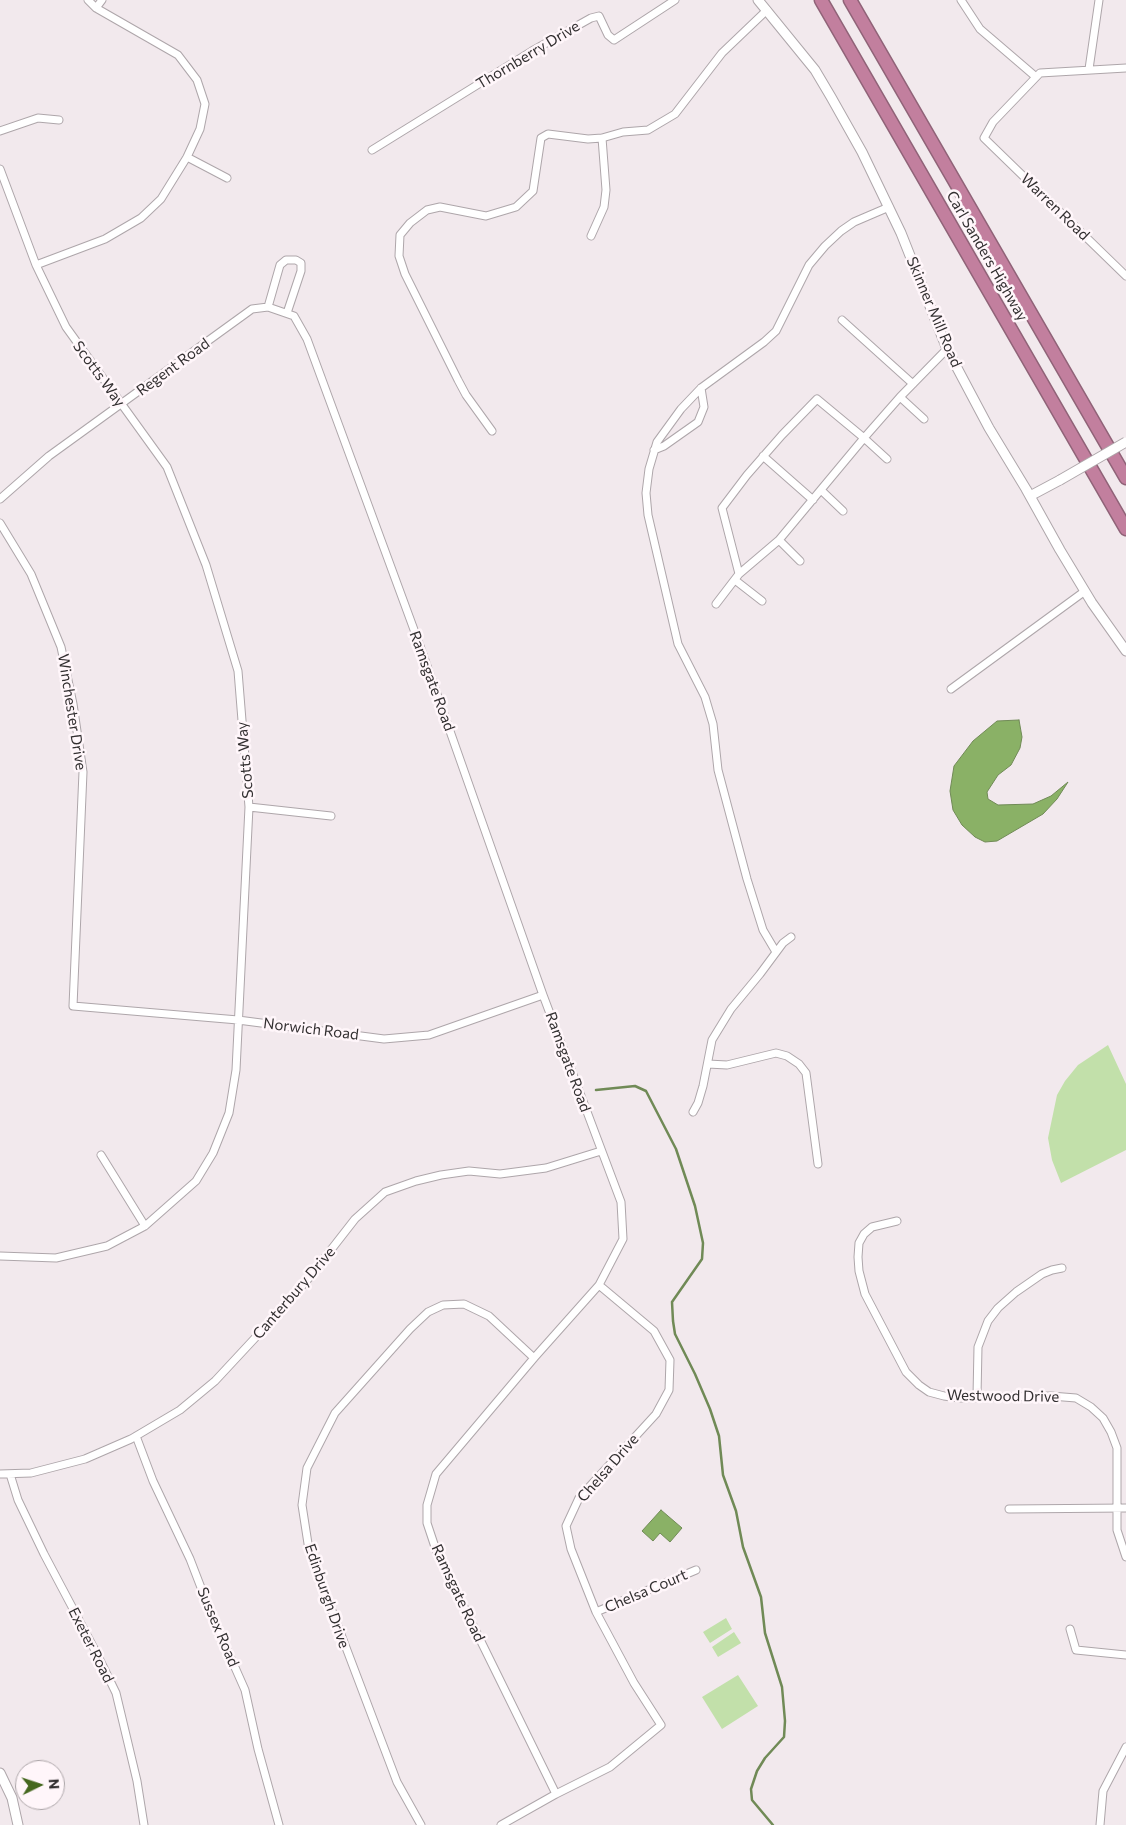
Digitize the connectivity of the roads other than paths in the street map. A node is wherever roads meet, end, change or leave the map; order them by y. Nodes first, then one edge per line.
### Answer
1 (88, 0) edge
2 (102, 0) edge
3 (675, 0) edge
4 (758, 0) edge
5 (821, 0) edge
6 (850, 0) edge
7 (961, 0) edge
8 (1099, 0) edge
9 (96, 8) junction
10 (767, 10) junction
11 (1126, 68) edge
12 (1089, 69) junction
13 (1036, 77) junction
14 (59, 120) dead end
15 (0, 131) edge
16 (602, 138) junction
17 (372, 150) dead end
18 (187, 157) junction
19 (0, 169) edge
20 (227, 178) dead end
21 (889, 207) junction
22 (591, 236) dead end
23 (36, 265) junction
24 (1126, 276) edge
25 (268, 307) junction
26 (252, 309) joint
27 (287, 314) junction
28 (842, 320) dead end
29 (946, 349) junction
30 (913, 384) junction
31 (702, 388) junction
32 (900, 397) junction
33 (121, 404) junction
34 (924, 419) dead end
35 (492, 431) dead end
36 (864, 438) junction
37 (1126, 442) edge
38 (654, 450) junction
39 (763, 456) junction
40 (887, 459) dead end
41 (1126, 478) edge
42 (821, 490) junction
43 (1030, 496) junction
44 (0, 499) edge
45 (813, 500) junction
46 (843, 511) dead end
47 (0, 523) edge
48 (1126, 529) edge
49 (779, 540) junction
50 (800, 561) dead end
51 (737, 577) junction
52 (1086, 591) junction
53 (762, 601) dead end
54 (716, 604) dead end
55 (1126, 651) edge
56 (951, 689) dead end
57 (249, 807) junction
58 (331, 816) dead end
59 (792, 937) dead end
60 (776, 952) junction
61 (543, 995) junction
62 (73, 1006) joint
63 (238, 1020) junction
64 (708, 1064) junction
65 (694, 1112) dead end
66 (601, 1151) junction
67 (101, 1154) dead end
68 (818, 1164) dead end
69 (897, 1221) dead end
70 (145, 1226) junction
71 (0, 1256) edge
72 (1062, 1268) dead end
73 (599, 1285) junction
74 (534, 1358) junction
75 (977, 1396) junction
76 (136, 1436) junction
77 (0, 1474) edge
78 (10, 1474) junction
79 (1122, 1508) edge
80 (1009, 1509) dead end
81 (1126, 1557) edge
82 (696, 1570) dead end
83 (596, 1612) junction
84 (1070, 1629) dead end
85 (1126, 1655) edge
86 (1126, 1747) edge
87 (0, 1773) edge
88 (556, 1794) junction
89 (18, 1825) edge
90 (144, 1825) edge
91 (279, 1825) edge
92 (421, 1825) edge
93 (501, 1825) edge
94 (1100, 1825) edge

1 - 9 street
2 - 9 street
3 - 17 street, Thornberry Drive
4 - 10 street, Skinner Mill Road
5 - 48 highway, Carl Sanders Highway
6 - 41 highway, Carl Sanders Highway
7 - 13 street
8 - 12 street
9 - 18 street
10 - 16 street
10 - 21 street, Skinner Mill Road
11 - 12 street
12 - 13 street
13 - 24 street, Warren Road
14 - 15 street
16 - 22 street
16 - 35 street
18 - 20 street
18 - 23 street
19 - 23 street, Scotts Way
21 - 29 street, Skinner Mill Road
21 - 31 street
23 - 33 street, Scotts Way
25 - 26 street, Ramsgate Road
25 - 27 street, Ramsgate Road
25 - 27 street
26 - 33 street, Regent Road
27 - 61 street, Ramsgate Road
28 - 30 street
29 - 30 street
29 - 43 street, Skinner Mill Road
30 - 32 street
31 - 38 street
31 - 38 street
32 - 34 street
32 - 36 street
33 - 44 street, Regent Road
33 - 57 street, Scotts Way
36 - 39 street
36 - 40 street
36 - 42 street
37 - 43 street, bridge
38 - 60 street
39 - 45 street
39 - 51 street
42 - 45 street
42 - 46 street
43 - 52 street, Skinner Mill Road
45 - 49 street
47 - 62 street, Winchester Drive
49 - 50 street
49 - 51 street
51 - 53 street
51 - 54 street
52 - 55 street, Skinner Mill Road
52 - 56 street
57 - 58 street
57 - 63 street, Scotts Way
59 - 60 street
60 - 64 street
61 - 63 street, Norwich Road
61 - 66 street, Ramsgate Road
62 - 63 street, Norwich Road
63 - 70 street, Scotts Way
64 - 65 street
64 - 68 street
66 - 73 street, Ramsgate Road
66 - 76 street, Canterbury Drive
67 - 70 street
69 - 75 street, Westwood Drive
70 - 71 street, Scotts Way
72 - 75 street
73 - 74 street, Ramsgate Road
73 - 83 street, Chelsa Drive
74 - 88 street, Ramsgate Road
74 - 92 street, Edinburgh Drive
75 - 79 street, Westwood Drive
76 - 78 street, Canterbury Drive
76 - 91 street, Sussex Road
77 - 78 street, Canterbury Drive
78 - 90 street, Exeter Road
79 - 80 street
79 - 81 street, Westwood Drive
82 - 83 street, Chelsa Court
83 - 88 street, Chelsa Drive
84 - 85 street
86 - 94 street
87 - 89 street
88 - 93 street

